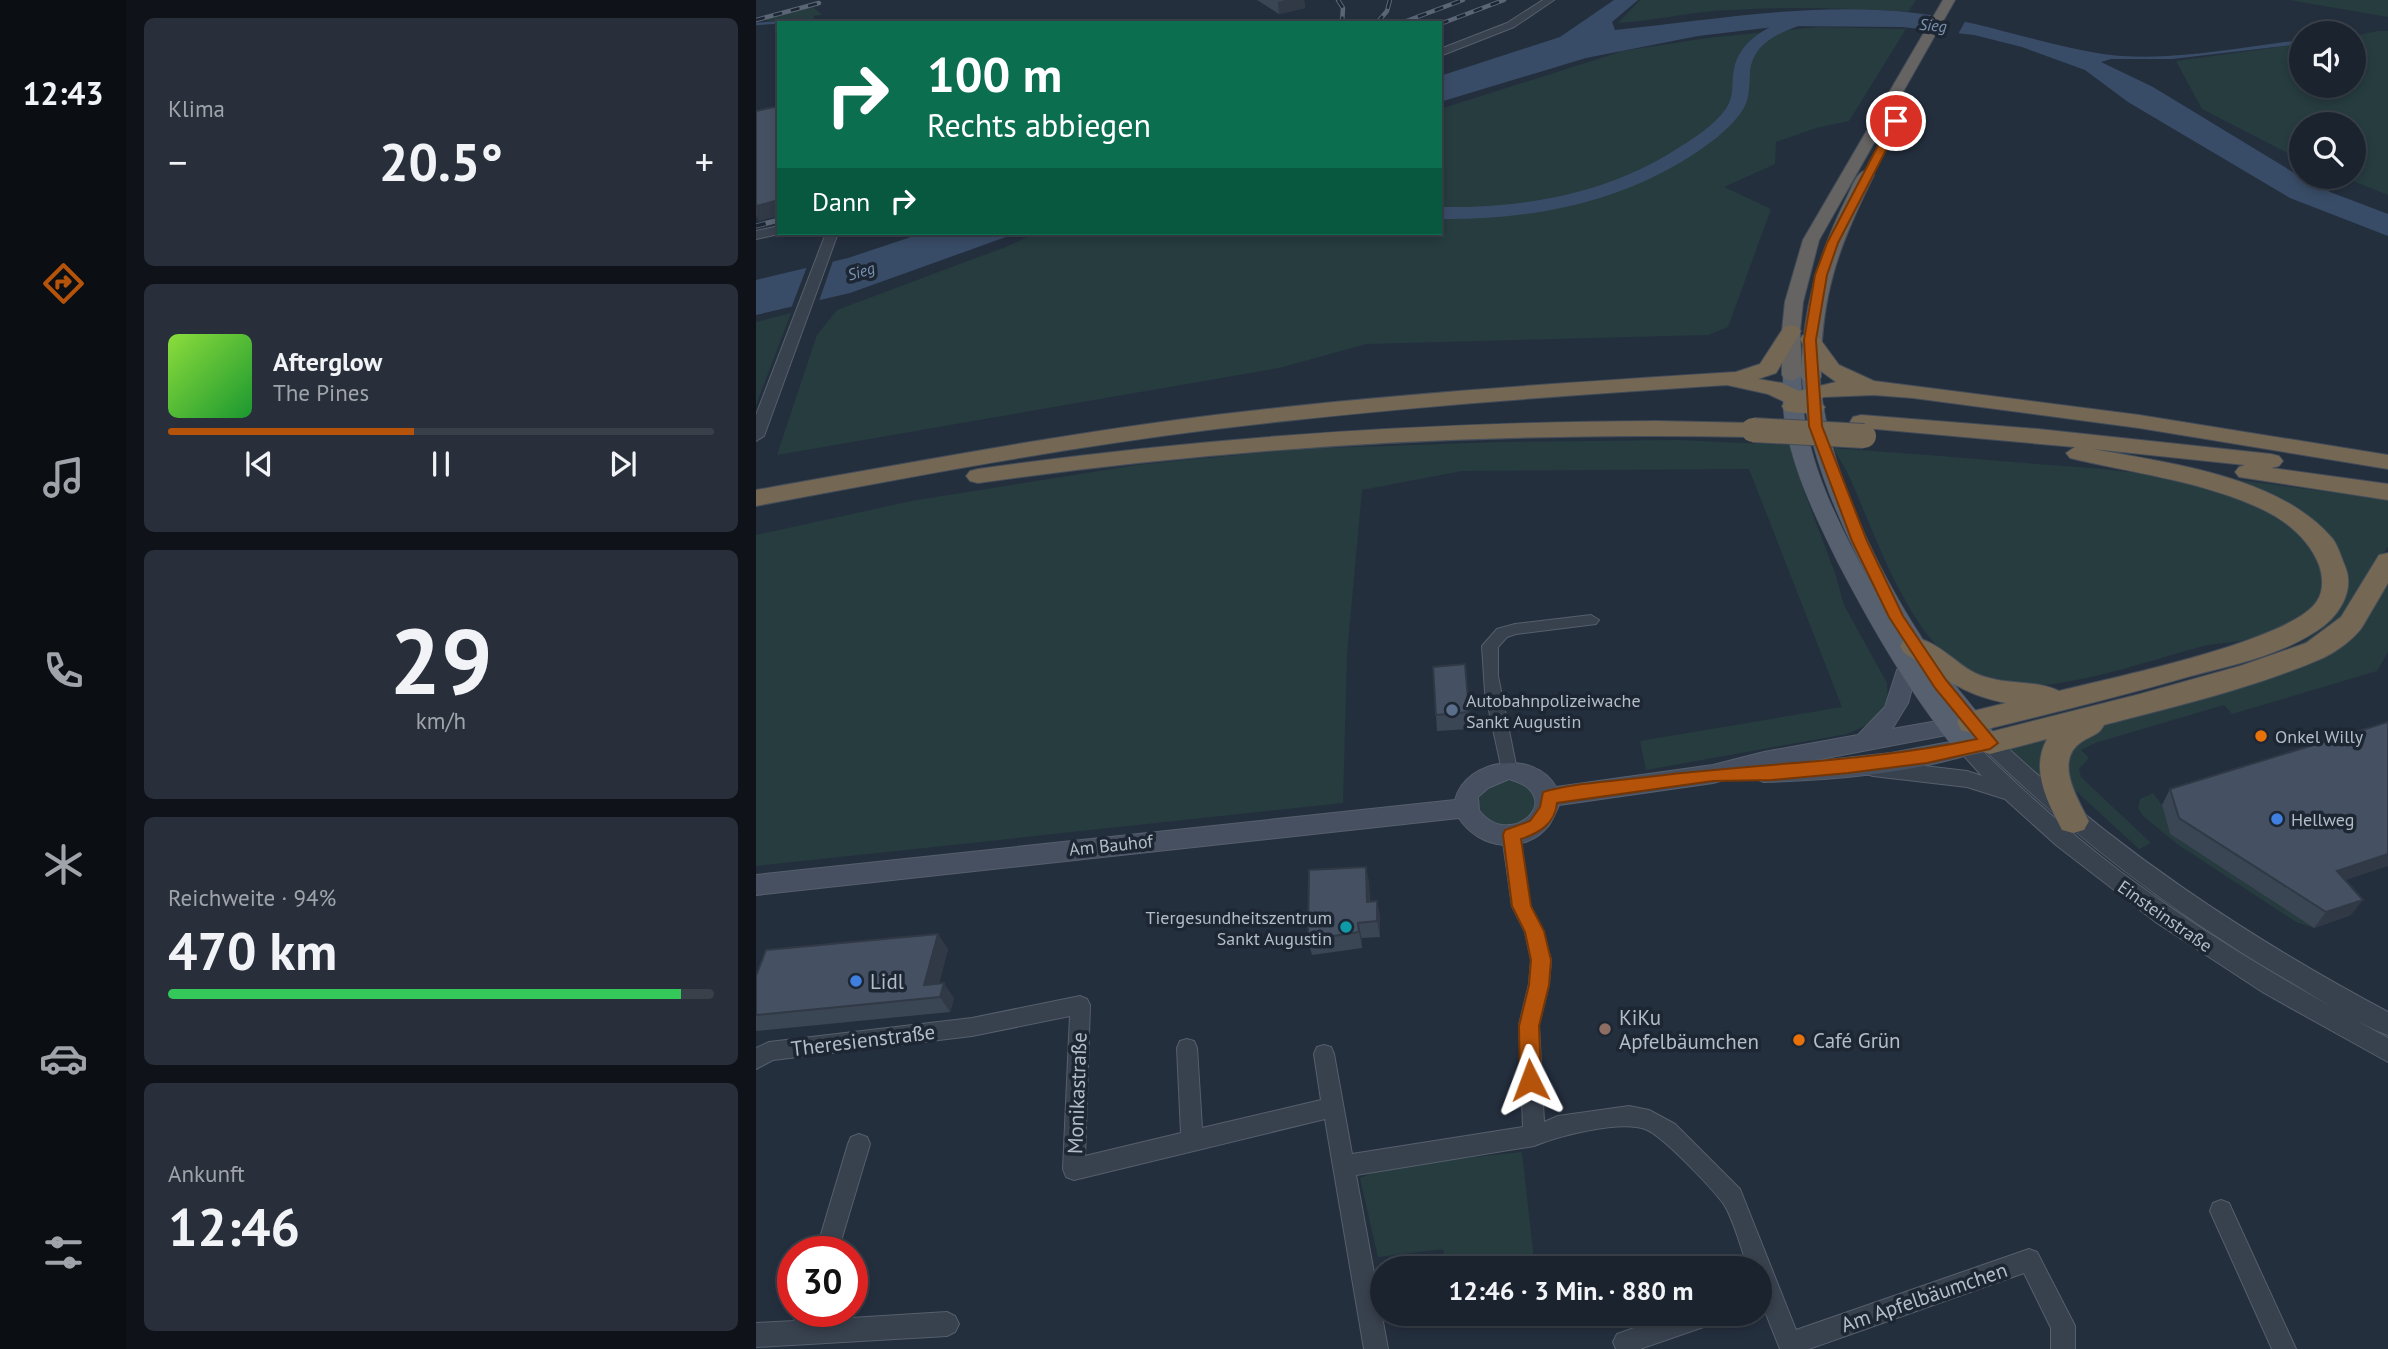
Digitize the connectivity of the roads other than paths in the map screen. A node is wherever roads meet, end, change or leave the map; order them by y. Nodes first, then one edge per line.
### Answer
1 (1549, 0) edge
2 (1954, 4) edge
3 (1442, 52) edge
4 (1896, 121) dead end
5 (777, 230) edge
6 (756, 234) edge
7 (831, 235) edge
8 (1800, 335) junction
9 (1719, 380) junction
10 (1891, 390) junction
11 (1802, 393) junction
12 (1752, 424) junction
13 (1863, 429) junction
14 (756, 436) edge
15 (2078, 453) junction
16 (2388, 462) edge
17 (889, 474) junction
18 (2388, 478) edge
19 (2388, 492) edge
20 (768, 504) edge
21 (2388, 561) edge
22 (1591, 620) dead end
23 (1911, 658) junction
24 (2072, 698) junction
25 (2140, 705) junction
26 (1969, 735) junction
27 (1863, 744) junction
28 (1848, 766) junction
29 (1509, 770) junction
30 (1713, 774) junction
31 (2010, 792) junction
32 (1549, 797) junction
33 (1466, 808) junction
34 (2073, 821) junction
35 (1511, 835) junction
36 (756, 876) edge
37 (803, 879) junction
38 (756, 885) edge
39 (2388, 1024) edge
40 (972, 1027) joint
41 (1187, 1048) dead end
42 (2388, 1051) edge
43 (1324, 1054) dead end
44 (756, 1060) edge
45 (1333, 1107) junction
46 (1534, 1136) junction
47 (1192, 1142) junction
48 (859, 1144) dead end
49 (1344, 1166) junction
50 (2221, 1211) dead end
51 (831, 1236) edge
52 (1755, 1256) edge
53 (1772, 1310) edge
54 (868, 1322) edge
55 (947, 1324) dead end
56 (1674, 1326) edge
57 (784, 1327) edge
58 (756, 1335) edge
59 (1625, 1342) dead end
60 (1791, 1347) edge
61 (1376, 1349) edge
62 (2063, 1349) edge
63 (2284, 1349) edge

1 - 3 street
2 - 4 highway
2 - 8 highway
5 - 6 street
7 - 14 street
8 - 9 highway
8 - 10 highway
8 - 11 highway
9 - 11 highway
9 - 17 highway
10 - 11 highway
10 - 16 highway
11 - 23 main road
12 - 13 highway, bridge
12 - 17 highway
12 - 20 highway
13 - 15 highway
13 - 18 highway
15 - 19 highway
15 - 24 highway
17 - 20 highway
21 - 25 highway
22 - 29 street
23 - 24 highway
23 - 26 main road
23 - 27 main road
24 - 26 highway
25 - 26 highway
25 - 34 highway
26 - 27 main road
26 - 28 main road
26 - 31 street, Einsteinstraße
26 - 34 street, Einsteinstraße
27 - 30 main road
28 - 30 main road
28 - 31 street
29 - 32 main road
29 - 33 main road
30 - 32 main road
31 - 42 street, Einsteinstraße
32 - 35 main road
33 - 35 main road
33 - 37 main road, Am Bauhof
34 - 39 street, Einsteinstraße
35 - 46 street
36 - 37 street
37 - 38 main road, Am Bauhof
40 - 44 street, Theresienstraße
40 - 47 street, Monikastraße
41 - 47 street
43 - 45 street
45 - 47 street, Monikastraße
45 - 49 street
46 - 49 street, Am Apfelbäumchen
46 - 52 street, Am Apfelbäumchen
48 - 51 street
49 - 61 street
50 - 63 street
53 - 60 street, Am Apfelbäumchen
54 - 55 street
56 - 59 street
57 - 58 street
60 - 62 street, Am Apfelbäumchen

